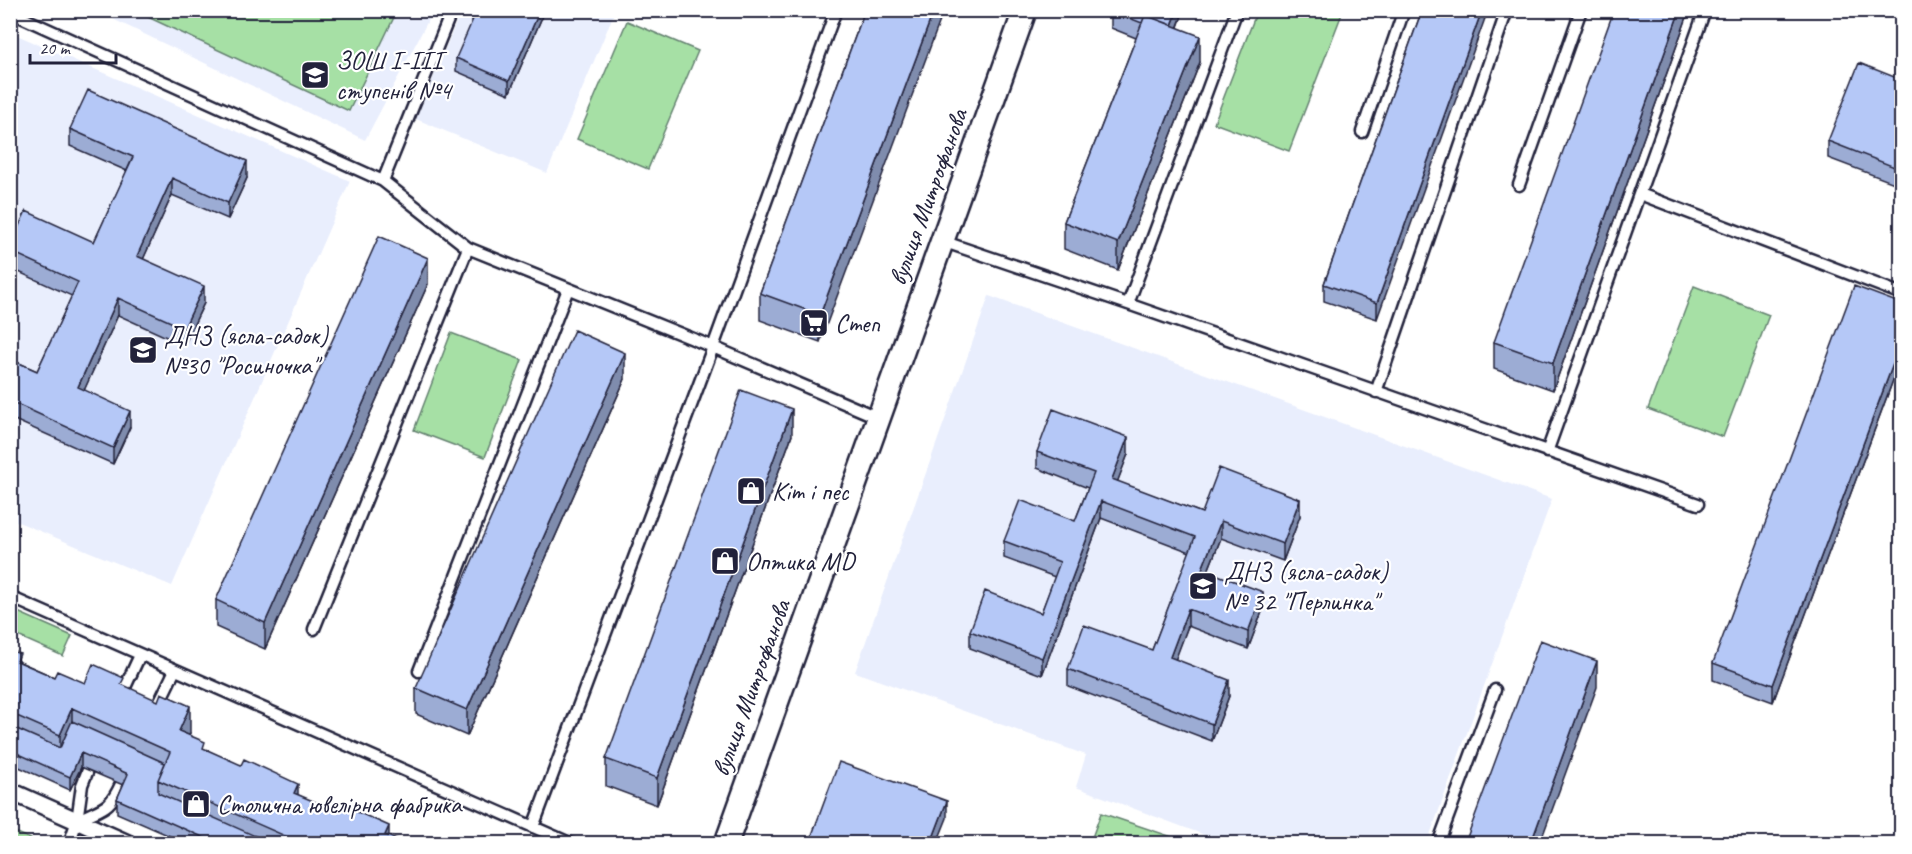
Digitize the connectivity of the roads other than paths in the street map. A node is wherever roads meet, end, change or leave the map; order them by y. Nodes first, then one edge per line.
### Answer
1 (452, 10) edge
2 (836, 10) edge
3 (1024, 10) edge
4 (1237, 10) edge
5 (1404, 10) edge
6 (1507, 10) edge
7 (1581, 10) edge
8 (1705, 10) edge
9 (10, 12) edge
10 (1362, 132) dead end
11 (383, 181) junction
12 (1519, 185) dead end
13 (1640, 194) junction
14 (942, 242) junction
15 (468, 248) junction
16 (568, 289) junction
17 (1902, 294) edge
18 (1128, 304) junction
19 (713, 347) junction
20 (1376, 392) junction
21 (879, 418) junction
22 (1547, 452) junction
23 (1698, 504) dead end
24 (10, 597) edge
25 (314, 629) dead end
26 (140, 655) junction
27 (175, 670) junction
28 (419, 671) dead end
29 (1495, 690) dead end
30 (119, 702) edge
31 (154, 713) edge
32 (88, 770) edge
33 (121, 784) edge
34 (10, 791) edge
35 (76, 821) junction
36 (532, 827) junction
37 (69, 843) edge
38 (129, 843) edge
39 (572, 843) edge
40 (726, 843) edge
41 (1438, 843) edge

1 - 11 lane
2 - 19 lane
3 - 14 street, вулиця Митрофанова
4 - 18 lane
5 - 10 lane
6 - 20 lane
7 - 12 lane
8 - 13 lane
9 - 11 lane
11 - 15 lane
13 - 17 lane
13 - 22 lane
14 - 18 lane
14 - 21 street, вулиця Митрофанова
15 - 16 lane
15 - 25 lane
16 - 19 lane
16 - 28 lane
18 - 20 lane
19 - 21 lane
19 - 36 lane
20 - 22 lane
21 - 40 street, вулиця Митрофанова
22 - 23 lane
24 - 26 lane
26 - 27 lane
26 - 30 lane
27 - 31 lane
27 - 36 lane
29 - 41 lane
32 - 35 lane
33 - 35 lane
34 - 35 street
35 - 37 lane
35 - 38 street
36 - 39 lane

